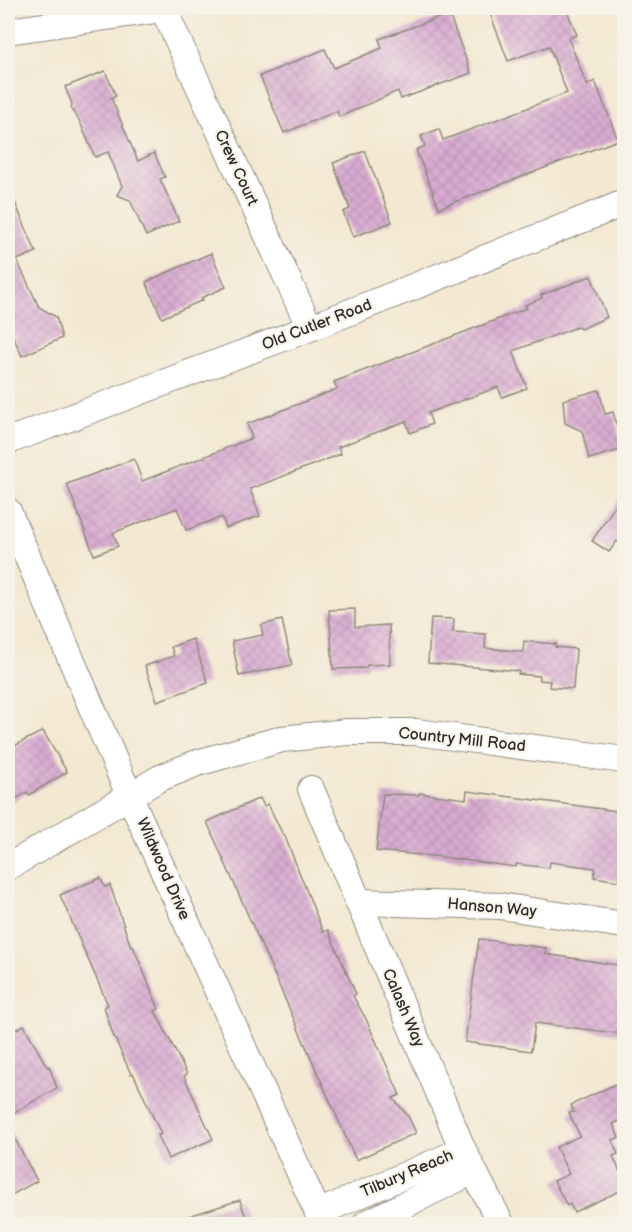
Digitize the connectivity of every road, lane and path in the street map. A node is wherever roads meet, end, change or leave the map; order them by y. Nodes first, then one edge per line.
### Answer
1 (165, 8) edge
2 (8, 31) edge
3 (624, 203) edge
4 (310, 328) junction
5 (8, 441) edge
6 (8, 512) edge
7 (624, 760) edge
8 (311, 789) dead end
9 (129, 795) junction
10 (8, 867) edge
11 (358, 902) junction
12 (624, 925) edge
13 (468, 1160) junction
14 (321, 1219) edge
15 (366, 1224) edge
16 (501, 1224) edge

1 - 2 street
1 - 4 street, Crew Court
3 - 4 street, Old Cutler Road
4 - 5 street, Old Cutler Road
6 - 9 street, Wildwood Drive
7 - 9 street, Country Mill Road
8 - 11 street, Calash Way
9 - 10 street, Country Mill Road
9 - 14 street, Wildwood Drive
11 - 12 street, Hanson Way
11 - 13 street, Calash Way
13 - 14 street, Tilbury Reach
13 - 15 street, Tilbury Reach
13 - 16 street, Calash Way

